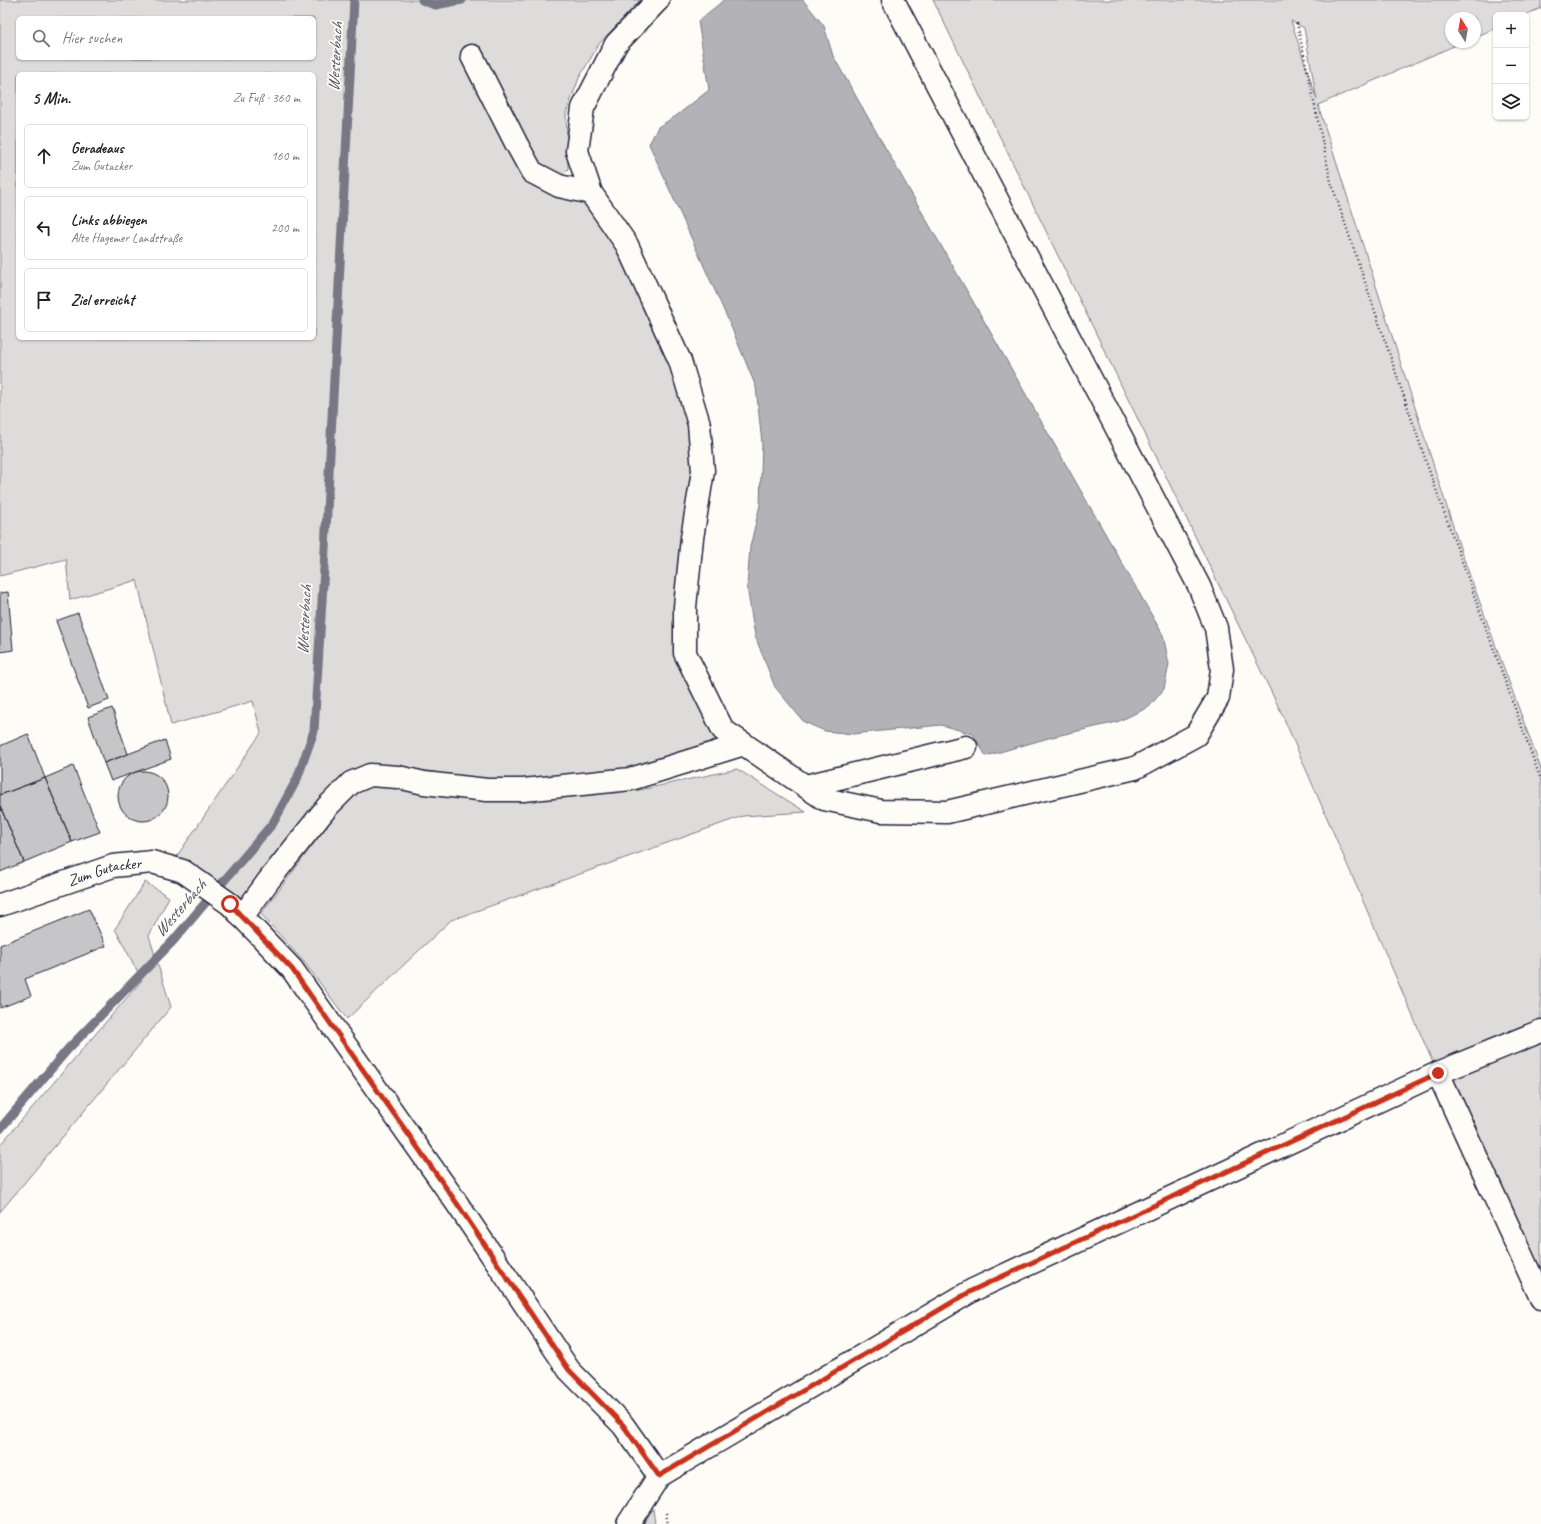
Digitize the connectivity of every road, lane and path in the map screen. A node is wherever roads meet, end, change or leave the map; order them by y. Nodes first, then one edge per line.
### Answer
1 (658, 0) edge
2 (893, 0) edge
3 (1297, 23) dead end
4 (472, 56) dead end
5 (591, 193) junction
6 (744, 744) junction
7 (966, 747) dead end
8 (1541, 780) edge
9 (806, 786) junction
10 (0, 905) edge
11 (236, 911) junction
12 (1541, 1031) edge
13 (1438, 1073) junction
14 (1541, 1298) edge
15 (659, 1476) junction
16 (628, 1524) edge

1 - 5 street
2 - 9 street
3 - 8 path
4 - 5 street
5 - 6 street
6 - 9 street
6 - 11 street
7 - 9 street
10 - 11 street, Zum Gutacker
11 - 15 street, Zum Gutacker
12 - 13 street
13 - 14 street
13 - 15 street
15 - 16 street

